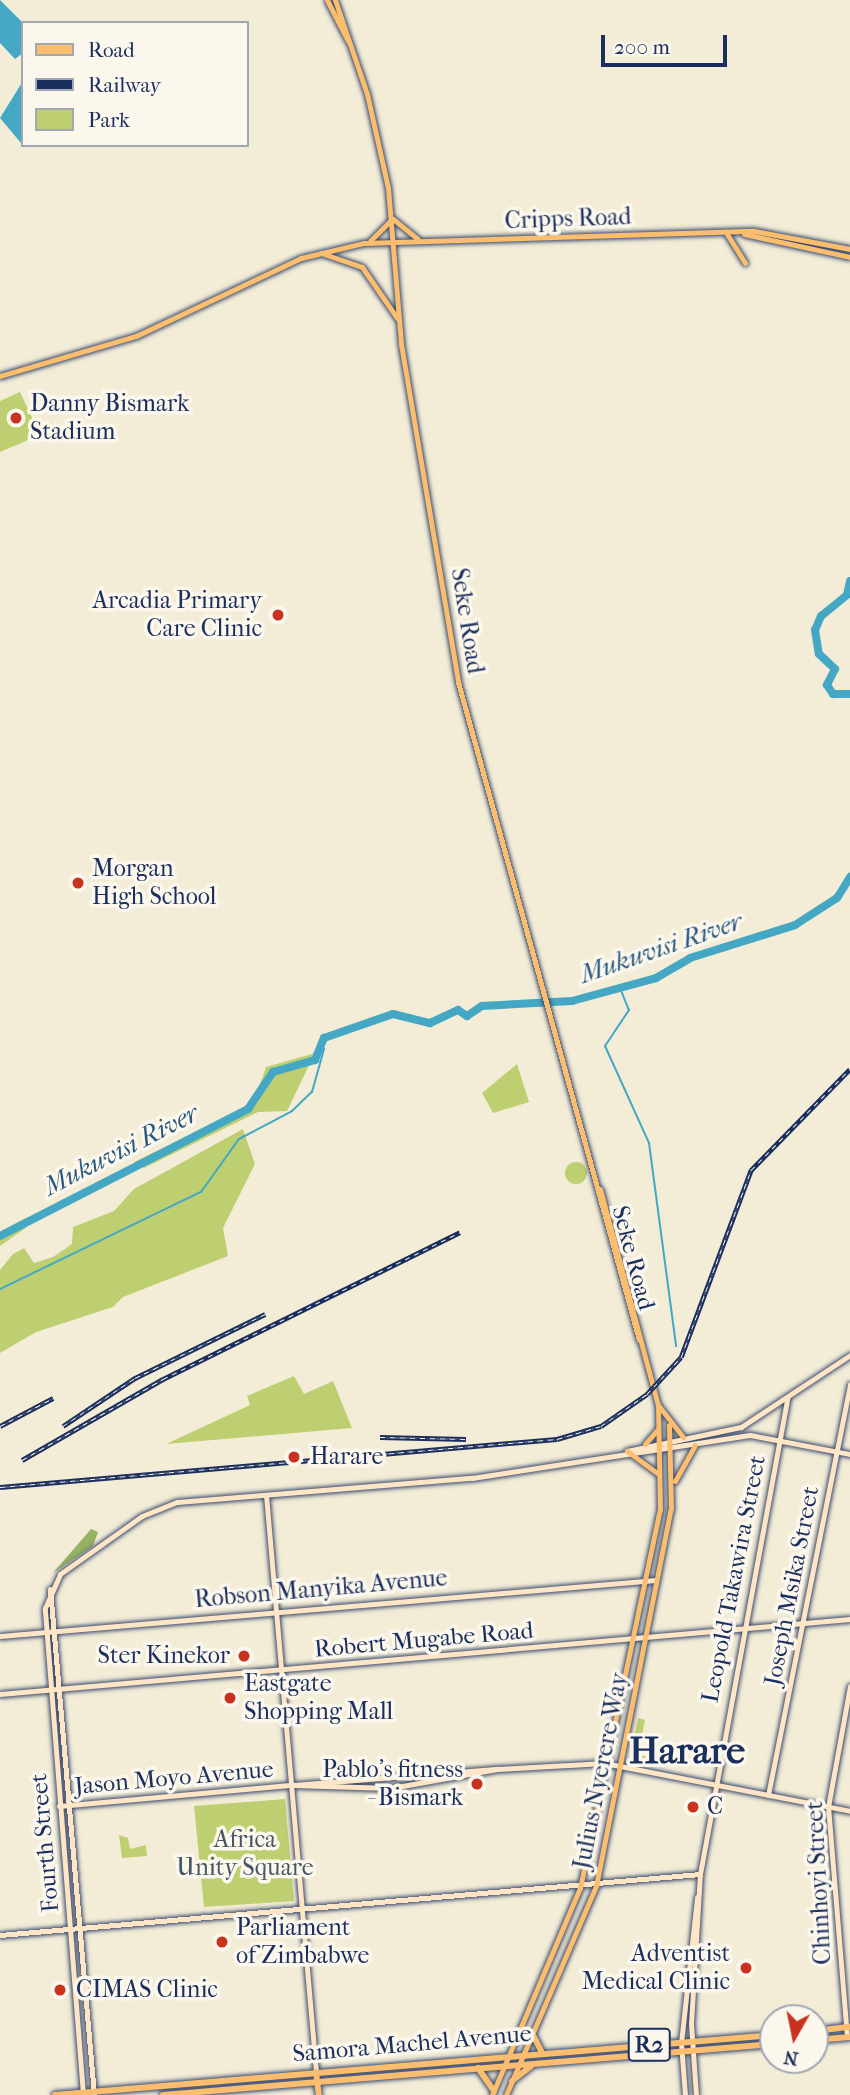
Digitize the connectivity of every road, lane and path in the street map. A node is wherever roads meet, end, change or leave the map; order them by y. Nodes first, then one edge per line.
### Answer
1 (327, 0) edge
2 (335, 0) edge
3 (355, 53) junction
4 (393, 218) junction
5 (727, 234) junction
6 (743, 234) junction
7 (394, 240) junction
8 (421, 240) junction
9 (364, 243) junction
10 (850, 248) edge
11 (318, 253) junction
12 (850, 257) edge
13 (746, 263) dead end
14 (399, 321) junction
15 (0, 376) edge
16 (850, 1355) edge
17 (850, 1384) edge
18 (787, 1398) junction
19 (658, 1405) junction
20 (669, 1425) junction
21 (657, 1429) junction
22 (684, 1437) junction
23 (671, 1439) junction
24 (779, 1439) junction
25 (658, 1441) junction
26 (645, 1444) junction
27 (695, 1445) junction
28 (672, 1448) junction
29 (659, 1450) junction
30 (627, 1451) junction
31 (837, 1451) junction
32 (850, 1454) edge
33 (661, 1477) junction
34 (674, 1483) junction
35 (266, 1495) junction
36 (645, 1580) junction
37 (656, 1580) junction
38 (50, 1589) junction
39 (276, 1611) junction
40 (850, 1619) edge
41 (802, 1624) junction
42 (742, 1630) junction
43 (55, 1631) junction
44 (47, 1632) junction
45 (0, 1636) edge
46 (646, 1637) junction
47 (634, 1639) junction
48 (280, 1669) junction
49 (850, 1686) edge
50 (60, 1688) junction
51 (50, 1689) junction
52 (0, 1694) edge
53 (604, 1763) junction
54 (618, 1765) junction
55 (498, 1769) junction
56 (712, 1783) junction
57 (292, 1786) junction
58 (768, 1795) junction
59 (71, 1805) junction
60 (59, 1806) junction
61 (828, 1807) junction
62 (850, 1811) edge
63 (700, 1874) junction
64 (596, 1886) junction
65 (580, 1888) junction
66 (698, 1892) junction
67 (303, 1913) junction
68 (81, 1929) junction
69 (69, 1930) junction
70 (0, 1935) edge
71 (848, 2027) edge
72 (829, 2029) edge
73 (533, 2035) junction
74 (759, 2036) edge
75 (849, 2037) edge
76 (829, 2039) edge
77 (691, 2042) junction
78 (681, 2043) junction
79 (759, 2045) edge
80 (542, 2052) junction
81 (692, 2052) junction
82 (524, 2053) junction
83 (682, 2053) junction
84 (509, 2054) junction
85 (540, 2063) junction
86 (519, 2064) junction
87 (504, 2065) junction
88 (477, 2067) junction
89 (316, 2072) junction
90 (512, 2081) junction
91 (318, 2082) junction
92 (83, 2093) edge
93 (94, 2093) edge
94 (493, 2093) edge
95 (55, 2095) edge
96 (163, 2095) edge
97 (319, 2095) edge
98 (506, 2095) edge
99 (685, 2095) edge
100 (696, 2095) edge

1 - 3 main road, Seke Road
2 - 3 main road, Seke Road
3 - 4 main road, Seke Road
4 - 7 main road, Seke Road
4 - 8 main road
4 - 9 main road
5 - 6 main road, Cripps Road
5 - 8 main road, Cripps Road
5 - 13 main road
6 - 10 main road, Cripps Road
6 - 12 main road, Cripps Road
7 - 8 main road, Cripps Road
7 - 9 main road, Cripps Road
7 - 14 main road, Seke Road
9 - 11 main road, Cripps Road
11 - 14 main road
11 - 15 main road, Cripps Road
14 - 19 main road, Seke Road
16 - 18 main road
17 - 31 main road, Joseph Msika Street
18 - 22 main road
18 - 24 main road, Leopold Takawira Street
19 - 20 main road
19 - 21 main road, Julius Nyerere Way
20 - 22 main road
20 - 23 main road, Julius Nyerere Way
21 - 25 main road, Julius Nyerere Way
21 - 26 main road
22 - 23 main road
23 - 25 main road
23 - 28 main road, Julius Nyerere Way
24 - 27 main road
24 - 31 main road
24 - 42 main road, Leopold Takawira Street
25 - 26 main road
25 - 29 main road, Julius Nyerere Way
26 - 30 main road
27 - 28 main road
27 - 34 main road
28 - 29 main road
28 - 34 main road, Julius Nyerere Way
29 - 30 main road
29 - 33 main road, Julius Nyerere Way
30 - 33 main road
30 - 35 main road
31 - 32 main road
31 - 41 main road, Joseph Msika Street
33 - 36 main road, Julius Nyerere Way
34 - 37 main road, Julius Nyerere Way
35 - 38 main road
35 - 39 main road
36 - 37 main road, Robson Manyika Avenue
36 - 39 main road, Robson Manyika Avenue
36 - 47 main road, Julius Nyerere Way
37 - 46 main road, Julius Nyerere Way
38 - 43 main road
38 - 44 main road, Fourth Street
39 - 43 main road, Robson Manyika Avenue
39 - 48 main road
40 - 41 main road, Robert Mugabe Road
41 - 42 main road, Robert Mugabe Road
41 - 58 main road, Joseph Msika Street
42 - 46 main road, Robert Mugabe Road
42 - 56 main road, Leopold Takawira Street
43 - 44 main road, Robson Manyika Avenue
43 - 50 main road
44 - 45 main road, Robson Manyika Avenue
44 - 51 main road, Fourth Street
46 - 47 main road, Robert Mugabe Road
46 - 54 main road, Julius Nyerere Way
47 - 48 main road, Robert Mugabe Road
47 - 53 main road, Julius Nyerere Way
48 - 50 main road, Robert Mugabe Road
48 - 57 main road
49 - 61 main road, Chinhoyi Street
50 - 51 main road, Robert Mugabe Road
50 - 59 main road
51 - 52 main road, Robert Mugabe Road
51 - 60 main road, Fourth Street
53 - 54 main road, Jason Moyo Avenue
53 - 55 main road, Jason Moyo Avenue
53 - 65 main road, Julius Nyerere Way
54 - 56 main road, Jason Moyo Avenue
54 - 64 main road, Julius Nyerere Way
55 - 57 main road, Jason Moyo Avenue
55 - 57 main road, Jason Moyo Avenue
56 - 58 main road, Jason Moyo Avenue
56 - 63 main road, Leopold Takawira Street
57 - 59 main road, Jason Moyo Avenue
57 - 67 main road
58 - 61 main road, Jason Moyo Avenue
59 - 60 main road, Jason Moyo Avenue
59 - 68 main road
60 - 69 main road, Fourth Street
61 - 62 main road, Jason Moyo Avenue
61 - 71 main road, Chinhoyi Street
63 - 64 main road
63 - 66 main road, Leopold Takawira Street
64 - 65 main road
64 - 73 main road, Julius Nyerere Way
65 - 67 main road
65 - 84 main road, Julius Nyerere Way
66 - 77 main road, Leopold Takawira Street
66 - 78 main road, Leopold Takawira Street
67 - 68 main road
67 - 89 main road
68 - 69 main road
68 - 93 main road
69 - 70 main road
69 - 92 main road, Fourth Street
71 - 72 highway
71 - 75 main road, Chinhoyi Street
73 - 80 highway
73 - 82 main road, Julius Nyerere Way
74 - 77 highway, Samora Machel Avenue / R2
75 - 76 highway
77 - 78 highway, Samora Machel Avenue / R2
77 - 81 main road, Leopold Takawira Street
78 - 80 highway, Samora Machel Avenue / R2
78 - 83 main road, Leopold Takawira Street
79 - 81 highway, Samora Machel Avenue / R2
80 - 82 highway, Samora Machel Avenue / R2
81 - 83 highway, Samora Machel Avenue / R2
81 - 100 main road, Leopold Takawira Street
82 - 84 highway, Samora Machel Avenue / R2
82 - 86 main road, Julius Nyerere Way
83 - 85 highway, Samora Machel Avenue / R2
83 - 99 main road, Leopold Takawira Street
84 - 87 main road, Julius Nyerere Way
84 - 89 highway, Samora Machel Avenue / R2
85 - 86 highway, Samora Machel Avenue / R2
85 - 90 highway
86 - 87 highway, Samora Machel Avenue / R2
86 - 90 main road, Julius Nyerere Way
87 - 88 highway, Samora Machel Avenue / R2
87 - 94 main road, Julius Nyerere Way
88 - 91 highway, Samora Machel Avenue / R2
88 - 94 highway
89 - 91 highway
89 - 93 highway, Samora Machel Avenue
90 - 98 main road, Julius Nyerere Way
91 - 96 highway, Samora Machel Avenue
91 - 97 highway
92 - 93 highway, Samora Machel Avenue
92 - 95 highway, Samora Machel Avenue

